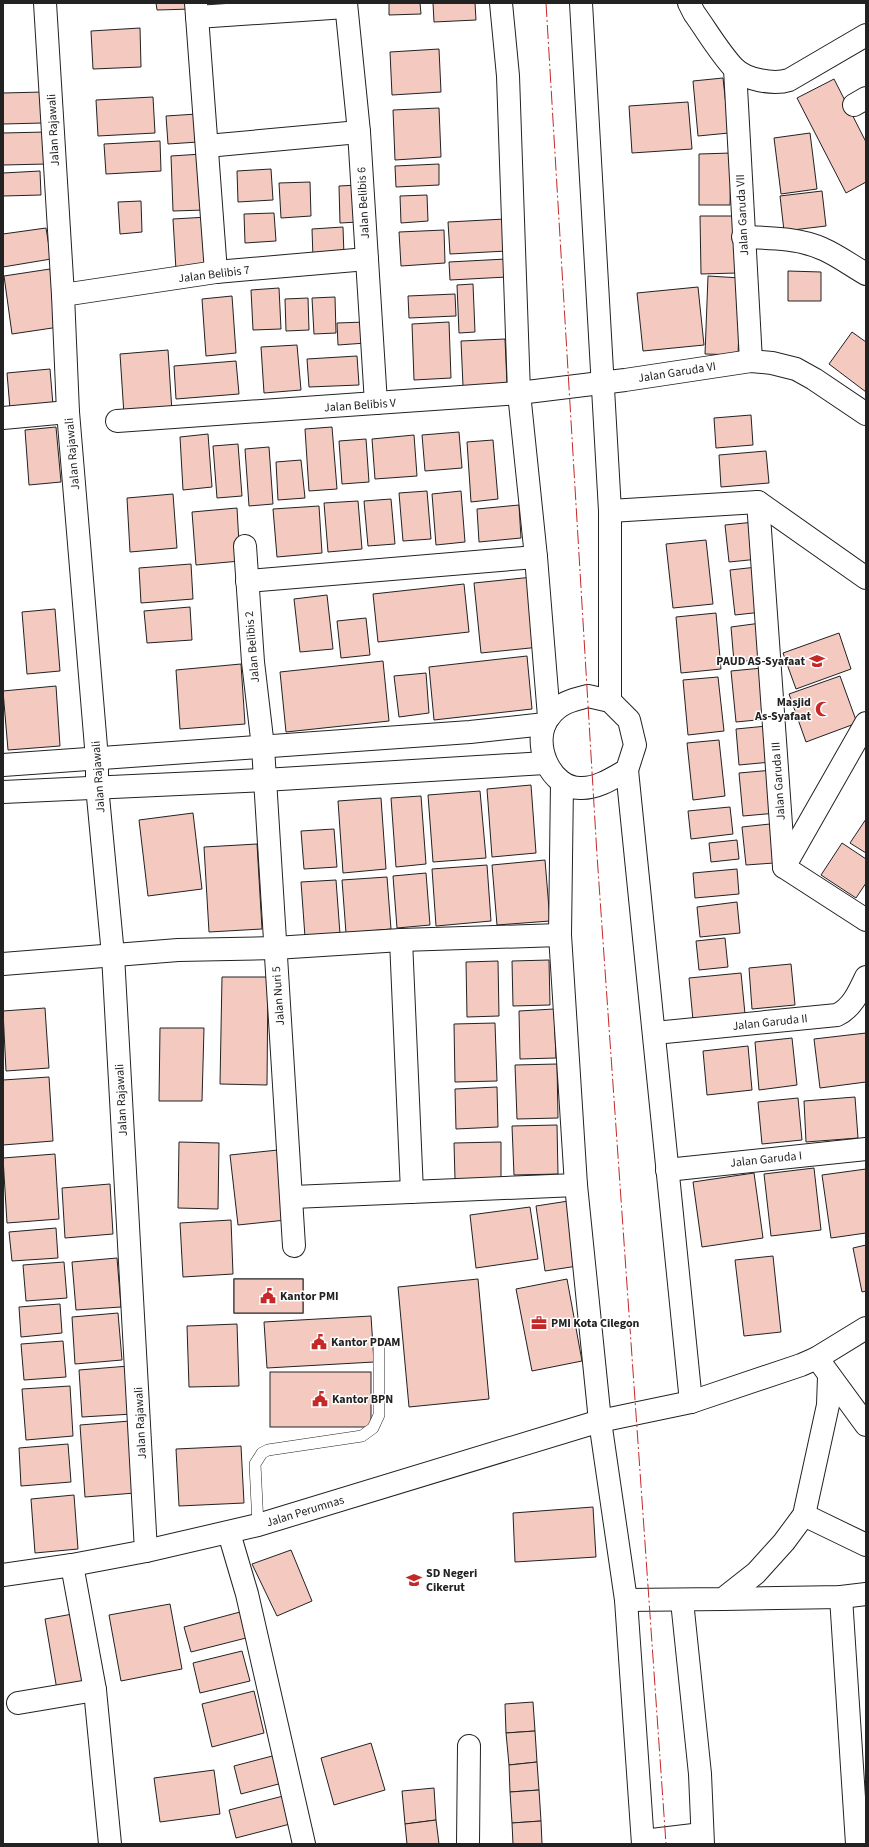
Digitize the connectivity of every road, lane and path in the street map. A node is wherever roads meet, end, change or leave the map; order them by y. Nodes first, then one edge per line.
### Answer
1 (45, 3) edge
2 (501, 3) edge
3 (580, 3) edge
4 (689, 3) edge
5 (346, 5) edge
6 (197, 10) edge
7 (866, 35) edge
8 (735, 69) junction
9 (359, 132) junction
10 (207, 146) junction
11 (743, 237) junction
12 (367, 259) junction
13 (216, 272) junction
14 (866, 274) edge
15 (63, 294) junction
16 (751, 360) junction
17 (602, 383) junction
18 (519, 393) junction
19 (376, 404) junction
20 (68, 412) junction
21 (866, 414) edge
22 (3, 418) edge
23 (117, 421) dead end
24 (758, 502) junction
25 (610, 511) junction
26 (245, 546) dead end
27 (536, 557) junction
28 (866, 578) edge
29 (247, 581) junction
30 (610, 701) junction
31 (547, 721) junction
32 (866, 723) edge
33 (263, 747) junction
34 (97, 759) junction
35 (545, 763) junction
36 (3, 765) edge
37 (627, 770) junction
38 (264, 780) junction
39 (562, 783) junction
40 (97, 786) junction
41 (3, 792) edge
42 (784, 868) junction
43 (866, 920) edge
44 (560, 935) junction
45 (400, 940) junction
46 (275, 948) junction
47 (113, 955) junction
48 (3, 964) edge
49 (866, 977) edge
50 (655, 1032) junction
51 (866, 1149) edge
52 (667, 1170) junction
53 (576, 1185) junction
54 (412, 1192) junction
55 (293, 1197) junction
56 (294, 1246) dead end
57 (866, 1328) edge
58 (379, 1343) dead end
59 (817, 1358) junction
60 (829, 1377) junction
61 (691, 1402) junction
62 (600, 1421) junction
63 (866, 1425) edge
64 (804, 1515) junction
65 (258, 1525) junction
66 (229, 1533) junction
67 (866, 1545) edge
68 (146, 1551) junction
69 (72, 1565) junction
70 (3, 1575) edge
71 (866, 1594) edge
72 (841, 1597) junction
73 (723, 1599) junction
74 (626, 1600) junction
75 (682, 1601) junction
76 (95, 1690) junction
77 (18, 1703) dead end
78 (469, 1746) dead end
79 (858, 1749) edge
80 (703, 1839) edge
81 (642, 1842) edge
82 (110, 1844) edge
83 (304, 1844) edge
84 (468, 1844) edge
85 (857, 1844) edge

1 - 15 street, Jalan Rajawali
2 - 18 street
3 - 17 street
4 - 8 street
5 - 6 street
5 - 9 street, Jalan Belibis 6
6 - 10 street
7 - 8 street
8 - 11 street, Jalan Garuda VII
9 - 10 street
9 - 12 street, Jalan Belibis 6
10 - 13 street
11 - 14 street
11 - 16 street, Jalan Garuda VII
12 - 13 street, Jalan Belibis 7
12 - 19 street, Jalan Belibis 6
13 - 15 street, Jalan Belibis 7
15 - 20 street, Jalan Rajawali
16 - 17 street, Jalan Garuda VI
16 - 21 street, Jalan Garuda VI
17 - 18 street, Jalan Belibis V
17 - 25 street
18 - 19 street, Jalan Belibis V
18 - 27 street
19 - 23 street, Jalan Belibis V
20 - 22 street
20 - 34 street, Jalan Rajawali
24 - 25 street
24 - 28 street
24 - 42 street, Jalan Garuda III
25 - 30 street
26 - 29 street, Jalan Belibis 2
27 - 29 street
27 - 31 street
29 - 33 street, Jalan Belibis 2
30 - 31 street
30 - 37 street
31 - 33 street
31 - 35 street
32 - 42 street
33 - 34 street
33 - 38 street, Jalan Nuri 5
34 - 36 street
34 - 40 street, Jalan Rajawali
35 - 38 street
35 - 39 street
37 - 39 street
37 - 50 street
38 - 40 street
38 - 46 street, Jalan Nuri 5
39 - 44 street
40 - 41 street
40 - 47 street, Jalan Rajawali
42 - 43 street
44 - 45 street
44 - 53 street
45 - 46 street
45 - 54 street
46 - 47 street
46 - 55 street, Jalan Nuri 5
47 - 48 street
47 - 68 street, Jalan Rajawali
49 - 50 street, Jalan Garuda II
50 - 52 street
51 - 52 street, Jalan Garuda I
52 - 61 street
53 - 54 street
53 - 62 street
54 - 55 street
55 - 56 street, Jalan Nuri 5
57 - 59 street, Jalan Perumnas
58 - 65 lane
59 - 60 street
59 - 61 street, Jalan Perumnas
60 - 63 street
60 - 64 street
61 - 62 street, Jalan Perumnas
62 - 65 street, Jalan Perumnas
62 - 74 street
64 - 67 street
64 - 73 street
65 - 66 street, Jalan Perumnas
66 - 68 street, Jalan Perumnas
66 - 83 street
68 - 69 street, Jalan Perumnas
69 - 70 street, Jalan Perumnas
69 - 76 street
71 - 72 street
72 - 73 street
72 - 79 street
73 - 75 street
74 - 75 street
74 - 81 street
75 - 80 street
76 - 77 street
76 - 82 street
78 - 84 street
79 - 85 street
80 - 81 street

